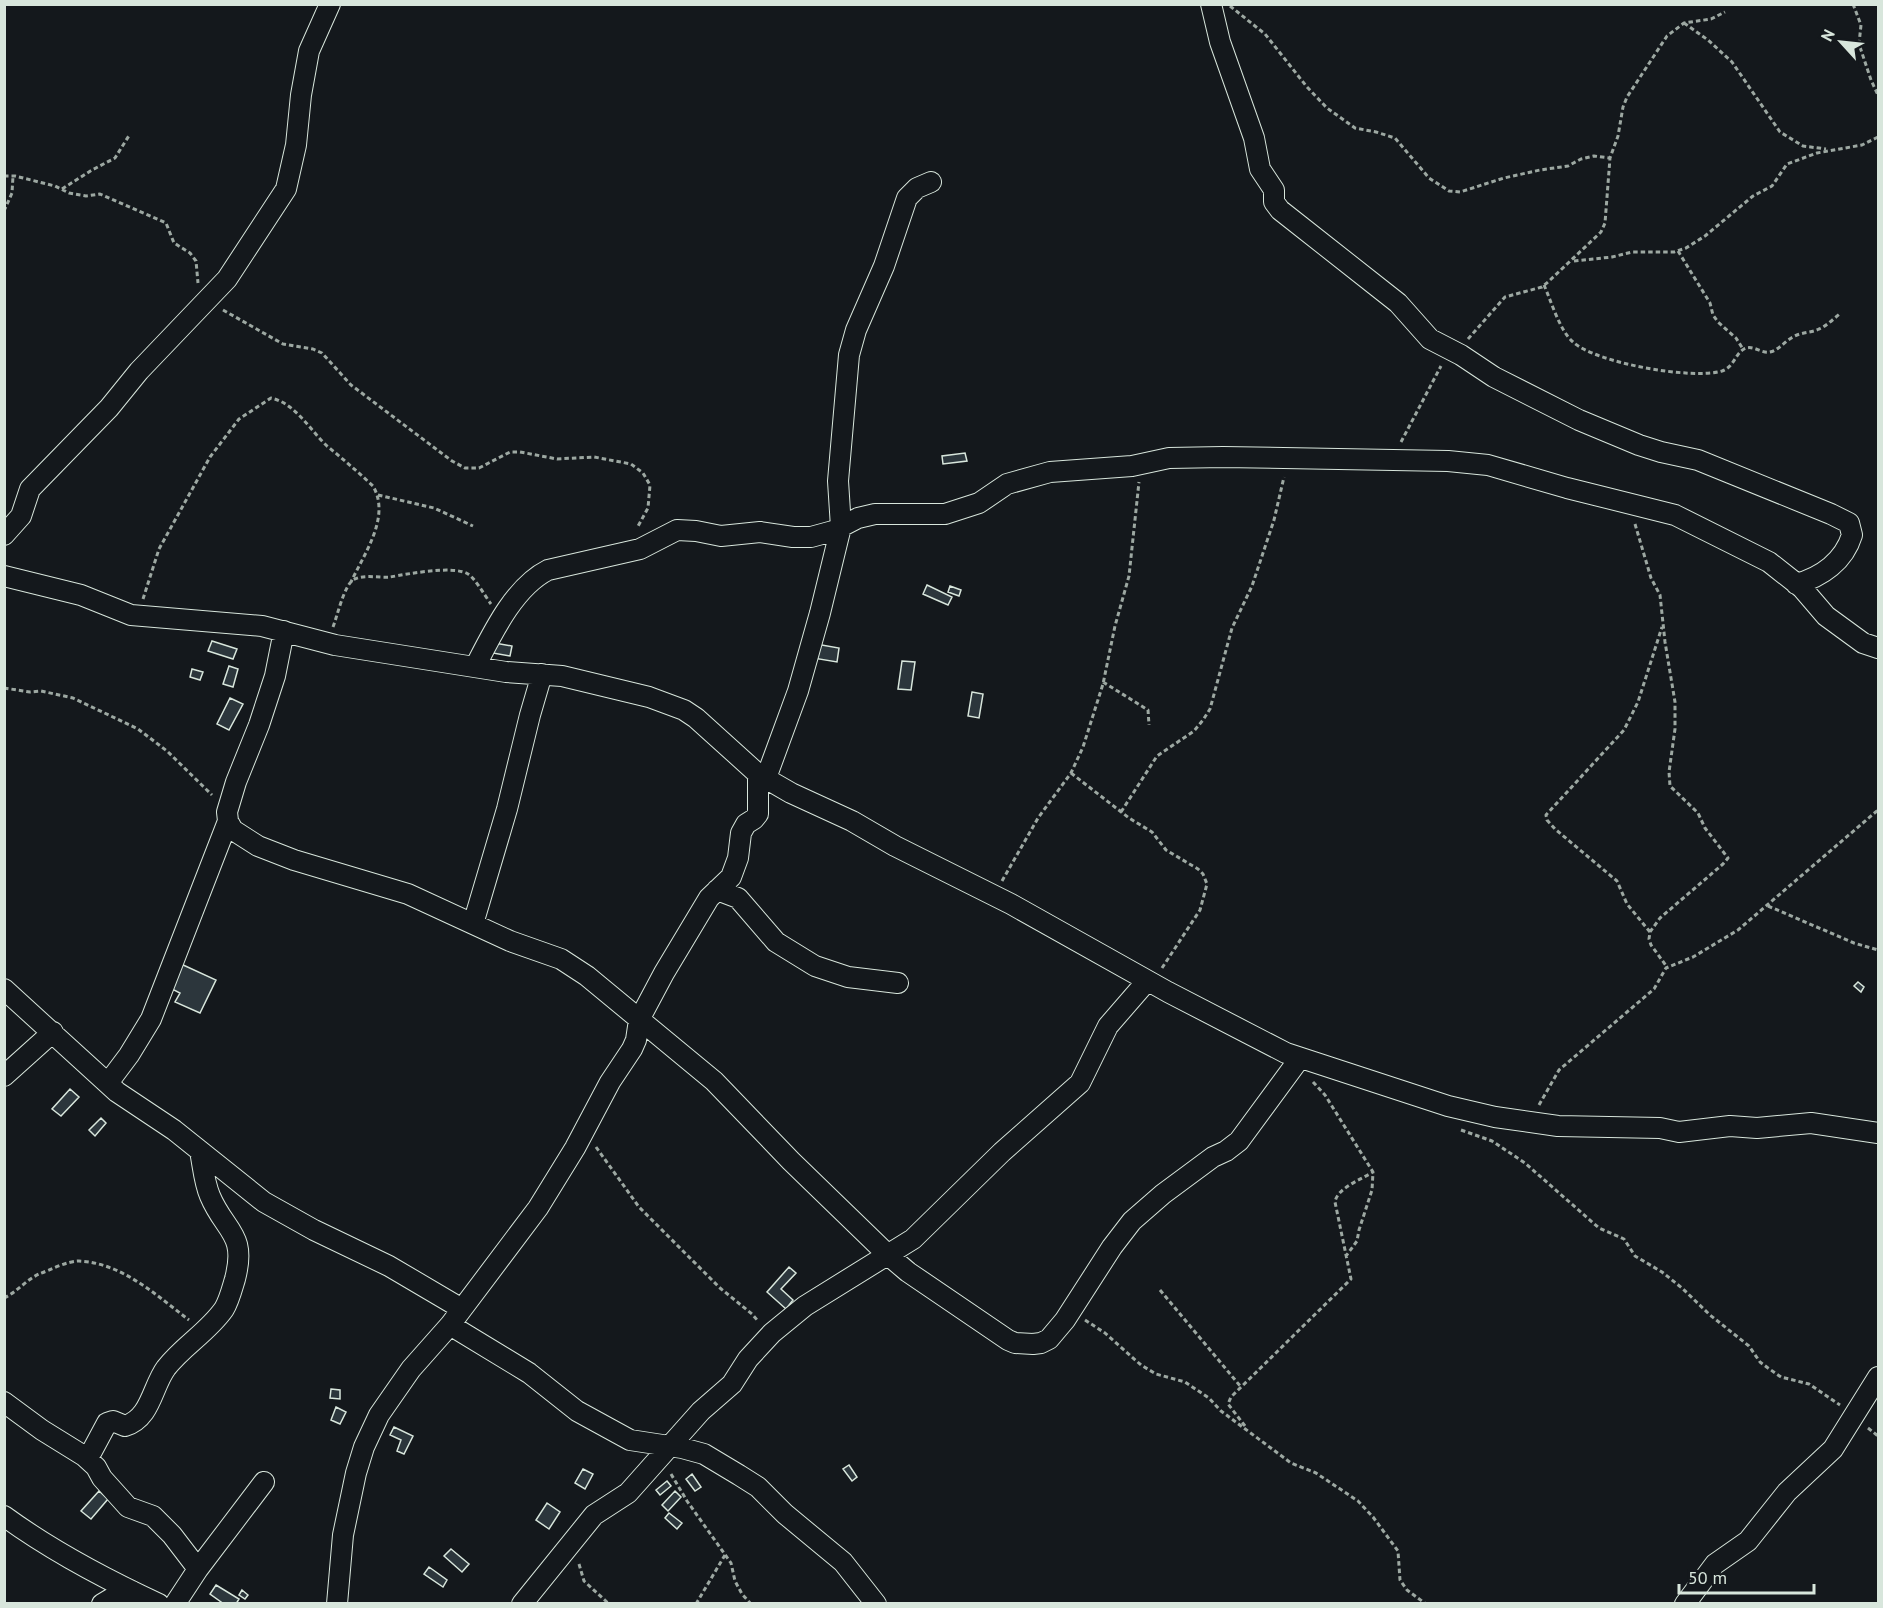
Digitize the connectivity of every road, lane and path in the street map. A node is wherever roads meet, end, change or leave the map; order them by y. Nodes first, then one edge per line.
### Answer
1 (330, 4) edge
2 (1211, 4) edge
3 (1229, 4) edge
4 (1853, 4) edge
5 (1725, 12) dead end
6 (1684, 23) junction
7 (1878, 95) edge
8 (129, 134) dead end
9 (1878, 136) edge
10 (1831, 150) junction
11 (1611, 158) junction
12 (4, 176) edge
13 (13, 176) junction
14 (931, 182) dead end
15 (62, 189) junction
16 (4, 211) edge
17 (1678, 251) junction
18 (1573, 261) junction
19 (1544, 285) junction
20 (207, 301) junction
21 (1841, 313) dead end
22 (1451, 349) junction
23 (1743, 349) junction
24 (1287, 457) junction
25 (1392, 460) junction
26 (1140, 464) junction
27 (378, 495) junction
28 (1628, 502) junction
29 (473, 526) dead end
30 (841, 527) junction
31 (635, 531) dead end
32 (4, 535) edge
33 (4, 576) edge
34 (351, 582) junction
35 (1796, 584) junction
36 (138, 615) junction
37 (501, 617) junction
38 (1663, 625) junction
39 (284, 631) junction
40 (328, 643) junction
41 (1878, 648) edge
42 (475, 667) junction
43 (542, 674) junction
44 (1103, 682) junction
45 (4, 688) edge
46 (1149, 725) dead end
47 (1071, 773) junction
48 (762, 776) junction
49 (1878, 810) edge
50 (1121, 812) junction
51 (227, 816) junction
52 (717, 890) junction
53 (994, 895) junction
54 (1768, 906) junction
55 (473, 924) junction
56 (1650, 932) junction
57 (1878, 950) edge
58 (1667, 967) junction
59 (1148, 981) junction
60 (898, 983) dead end
61 (4, 989) edge
62 (1168, 992) junction
63 (639, 1020) junction
64 (53, 1032) junction
65 (1298, 1060) junction
66 (4, 1076) edge
67 (108, 1083) junction
68 (1528, 1121) junction
69 (586, 1126) junction
70 (1459, 1129) dead end
71 (1878, 1133) edge
72 (200, 1151) junction
73 (1373, 1172) junction
74 (888, 1255) junction
75 (1346, 1256) junction
76 (1160, 1290) dead end
77 (4, 1298) edge
78 (462, 1309) junction
79 (1072, 1310) junction
80 (450, 1325) junction
81 (205, 1332) junction
82 (761, 1345) junction
83 (1878, 1377) edge
84 (1241, 1387) junction
85 (4, 1402) edge
86 (1855, 1414) junction
87 (1248, 1429) junction
88 (665, 1451) junction
89 (84, 1456) junction
90 (264, 1482) dead end
91 (4, 1516) edge
92 (576, 1538) junction
93 (725, 1555) junction
94 (198, 1569) junction
95 (132, 1591) junction
96 (102, 1604) edge
97 (159, 1604) edge
98 (175, 1604) edge
99 (337, 1604) edge
100 (522, 1604) edge
101 (609, 1604) edge
102 (696, 1604) edge
103 (751, 1604) edge
104 (876, 1604) edge
105 (1426, 1604) edge
106 (1685, 1604) edge

1 - 20 street
2 - 22 street
3 - 11 path
4 - 7 path
5 - 6 path
6 - 10 path
6 - 11 path
8 - 15 path
9 - 10 path
10 - 17 path
11 - 18 path
12 - 13 path
13 - 15 path
13 - 16 path
14 - 30 street
15 - 20 path
17 - 18 path
17 - 23 path
18 - 19 path
19 - 22 path
19 - 23 path
20 - 31 path
20 - 32 street
21 - 23 path
22 - 25 path
22 - 35 street
24 - 25 street
24 - 26 street
24 - 50 path
25 - 28 street
26 - 30 street
26 - 44 path
27 - 29 path
27 - 34 path
27 - 36 path
28 - 35 street
28 - 38 path
30 - 37 street
30 - 48 street
33 - 36 street
34 - 37 path
34 - 40 path
35 - 41 street
36 - 39 street
37 - 42 street
38 - 56 path
38 - 56 path
39 - 40 street
39 - 51 street
40 - 42 street
42 - 43 street
43 - 48 street
43 - 55 street
44 - 46 path
44 - 47 path
45 - 51 path
47 - 50 path
47 - 53 path
48 - 52 street
48 - 53 street
49 - 54 path
50 - 62 path
51 - 55 street
51 - 67 street
52 - 60 street
52 - 63 street
53 - 59 street
54 - 57 path
54 - 58 path
55 - 63 street
56 - 58 path
58 - 68 path
59 - 62 street
59 - 74 street
61 - 64 street
62 - 65 street
63 - 69 street
63 - 74 street
64 - 66 street
64 - 67 street
65 - 68 street
65 - 73 path
65 - 79 street
67 - 72 street
68 - 71 street
69 - 78 street
69 - 82 path
70 - 86 path
72 - 78 street
72 - 81 street
73 - 75 path
73 - 75 path
74 - 79 street
74 - 82 street
75 - 84 path
76 - 84 path
77 - 81 path
78 - 80 street
79 - 87 path
80 - 88 street
80 - 99 street
81 - 89 street
82 - 88 street
83 - 86 street
84 - 87 path
85 - 89 street
86 - 106 street
87 - 105 path
88 - 92 street
88 - 93 path
88 - 104 street
89 - 94 street
90 - 94 street
91 - 95 street
92 - 100 street
92 - 101 path
93 - 102 path
93 - 103 path
94 - 98 street
95 - 96 street
95 - 97 street

